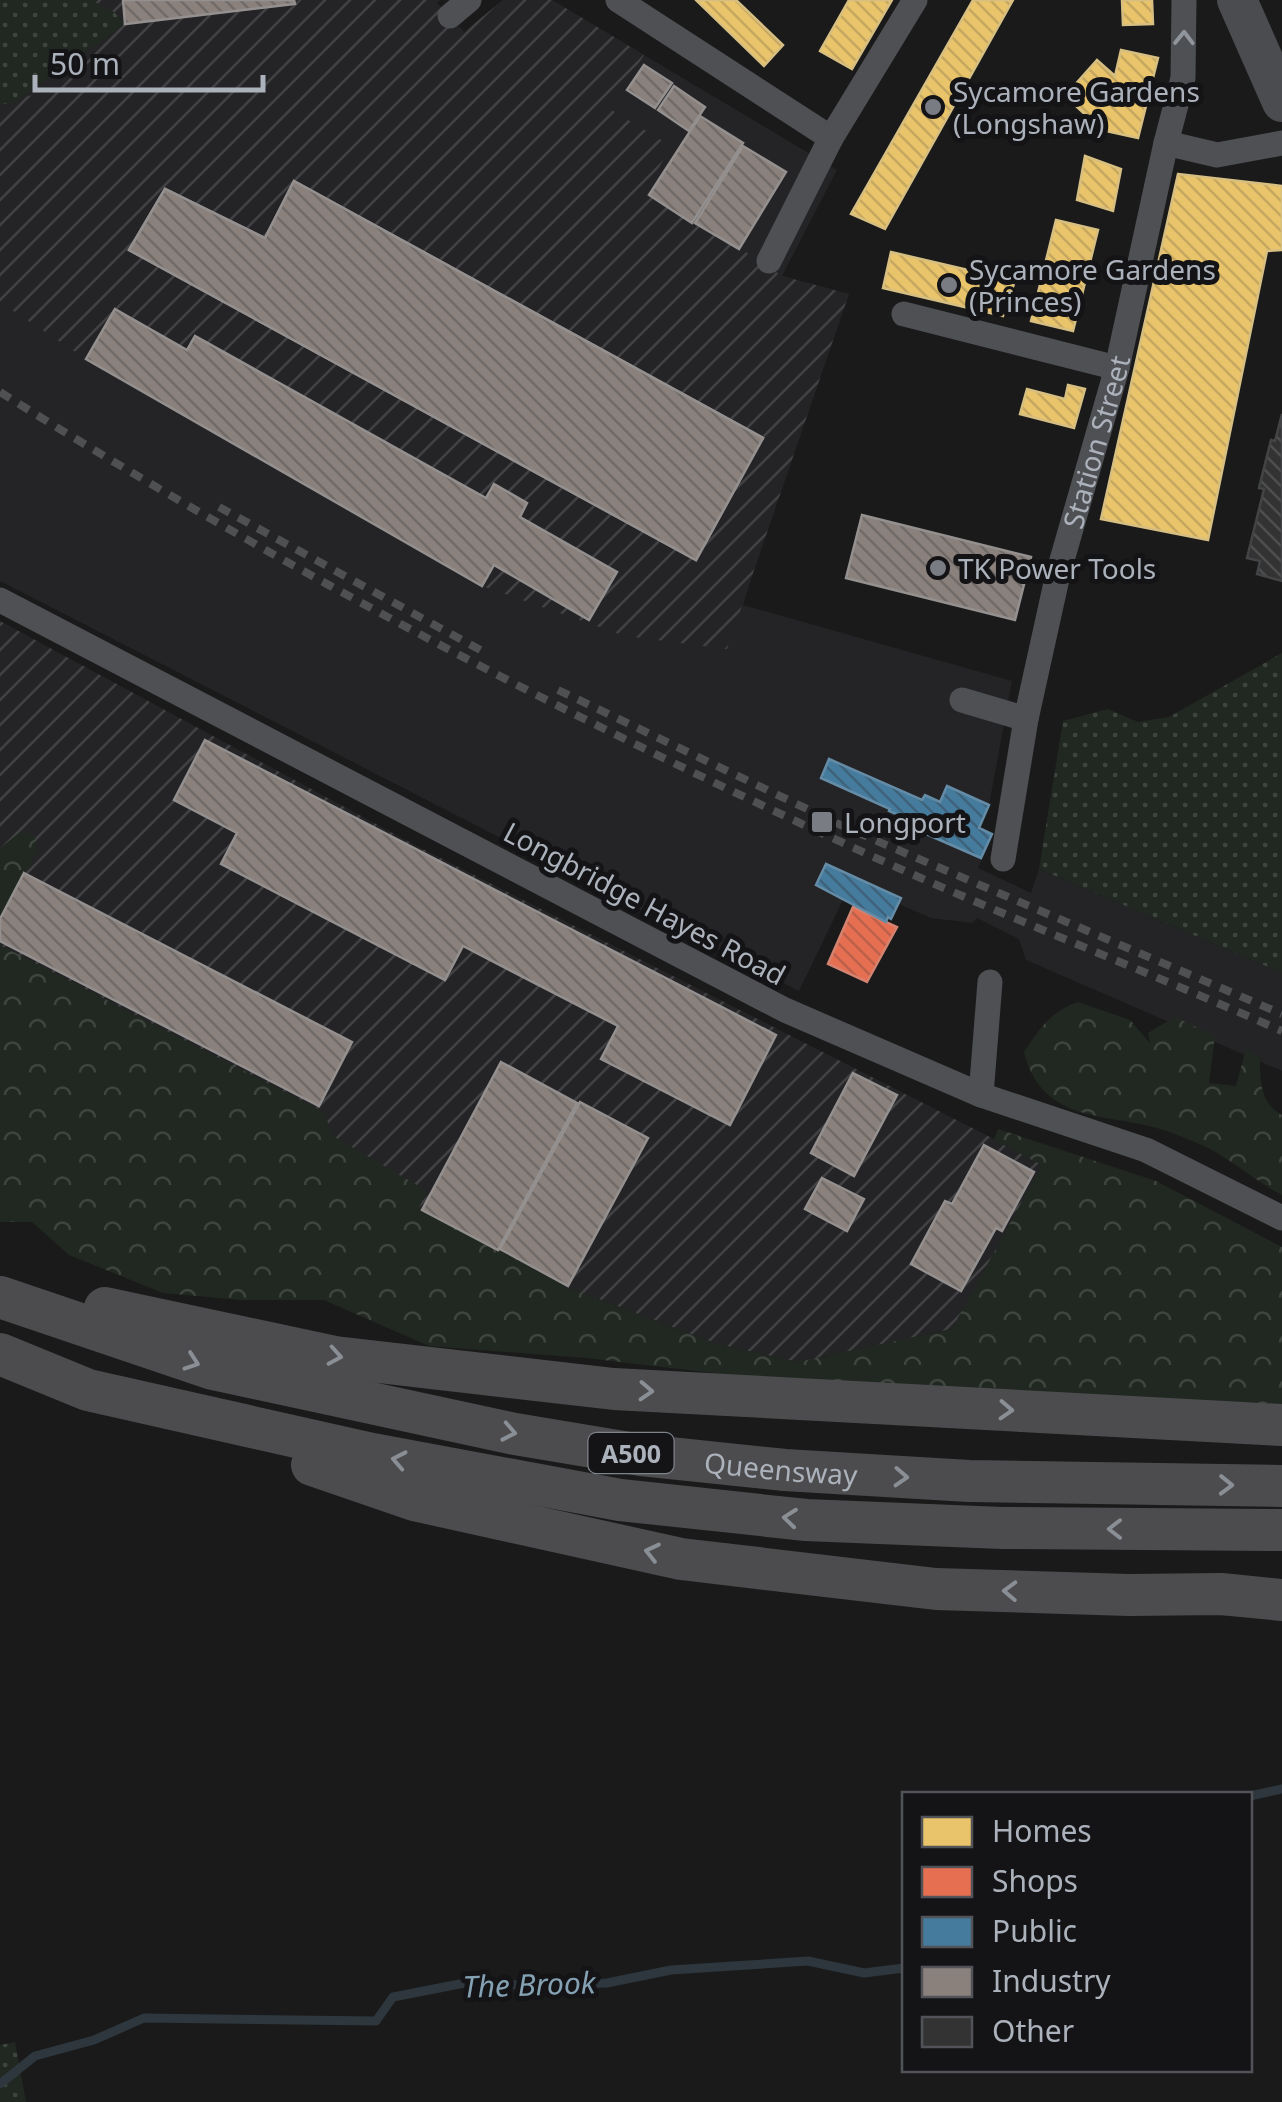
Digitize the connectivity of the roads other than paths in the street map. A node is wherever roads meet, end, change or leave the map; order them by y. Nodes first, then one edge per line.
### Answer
1 (618, 0) edge
2 (915, 0) edge
3 (1184, 0) edge
4 (1237, 0) edge
5 (1282, 102) edge
6 (832, 138) junction
7 (1166, 143) junction
8 (1282, 143) edge
9 (769, 261) dead end
10 (904, 314) dead end
11 (1117, 368) junction
12 (0, 600) edge
13 (962, 700) dead end
14 (1026, 719) junction
15 (1002, 859) dead end
16 (990, 982) dead end
17 (981, 1095) junction
18 (1282, 1218) edge
19 (0, 1286) edge
20 (0, 1296) edge
21 (0, 1354) edge
22 (88, 1390) junction
23 (1282, 1424) edge
24 (1282, 1486) edge
25 (1282, 1530) edge
26 (1282, 1600) edge

1 - 6 street
2 - 6 street
7 -> 3 street, Station Street
4 - 5 main road
6 - 9 street
7 - 8 street
7 - 11 street, Station Street
10 - 11 street
11 - 14 street, Station Street
12 - 17 street, Longbridge Hayes Road
13 - 14 street
14 - 15 street, Station Street
16 - 17 street
17 - 18 street, Longbridge Hayes Road
19 -> 23 highway
20 -> 24 highway, Queensway / A500
21 - 22 highway, Queensway / A500
25 -> 22 highway, Queensway / A500
26 -> 22 highway

